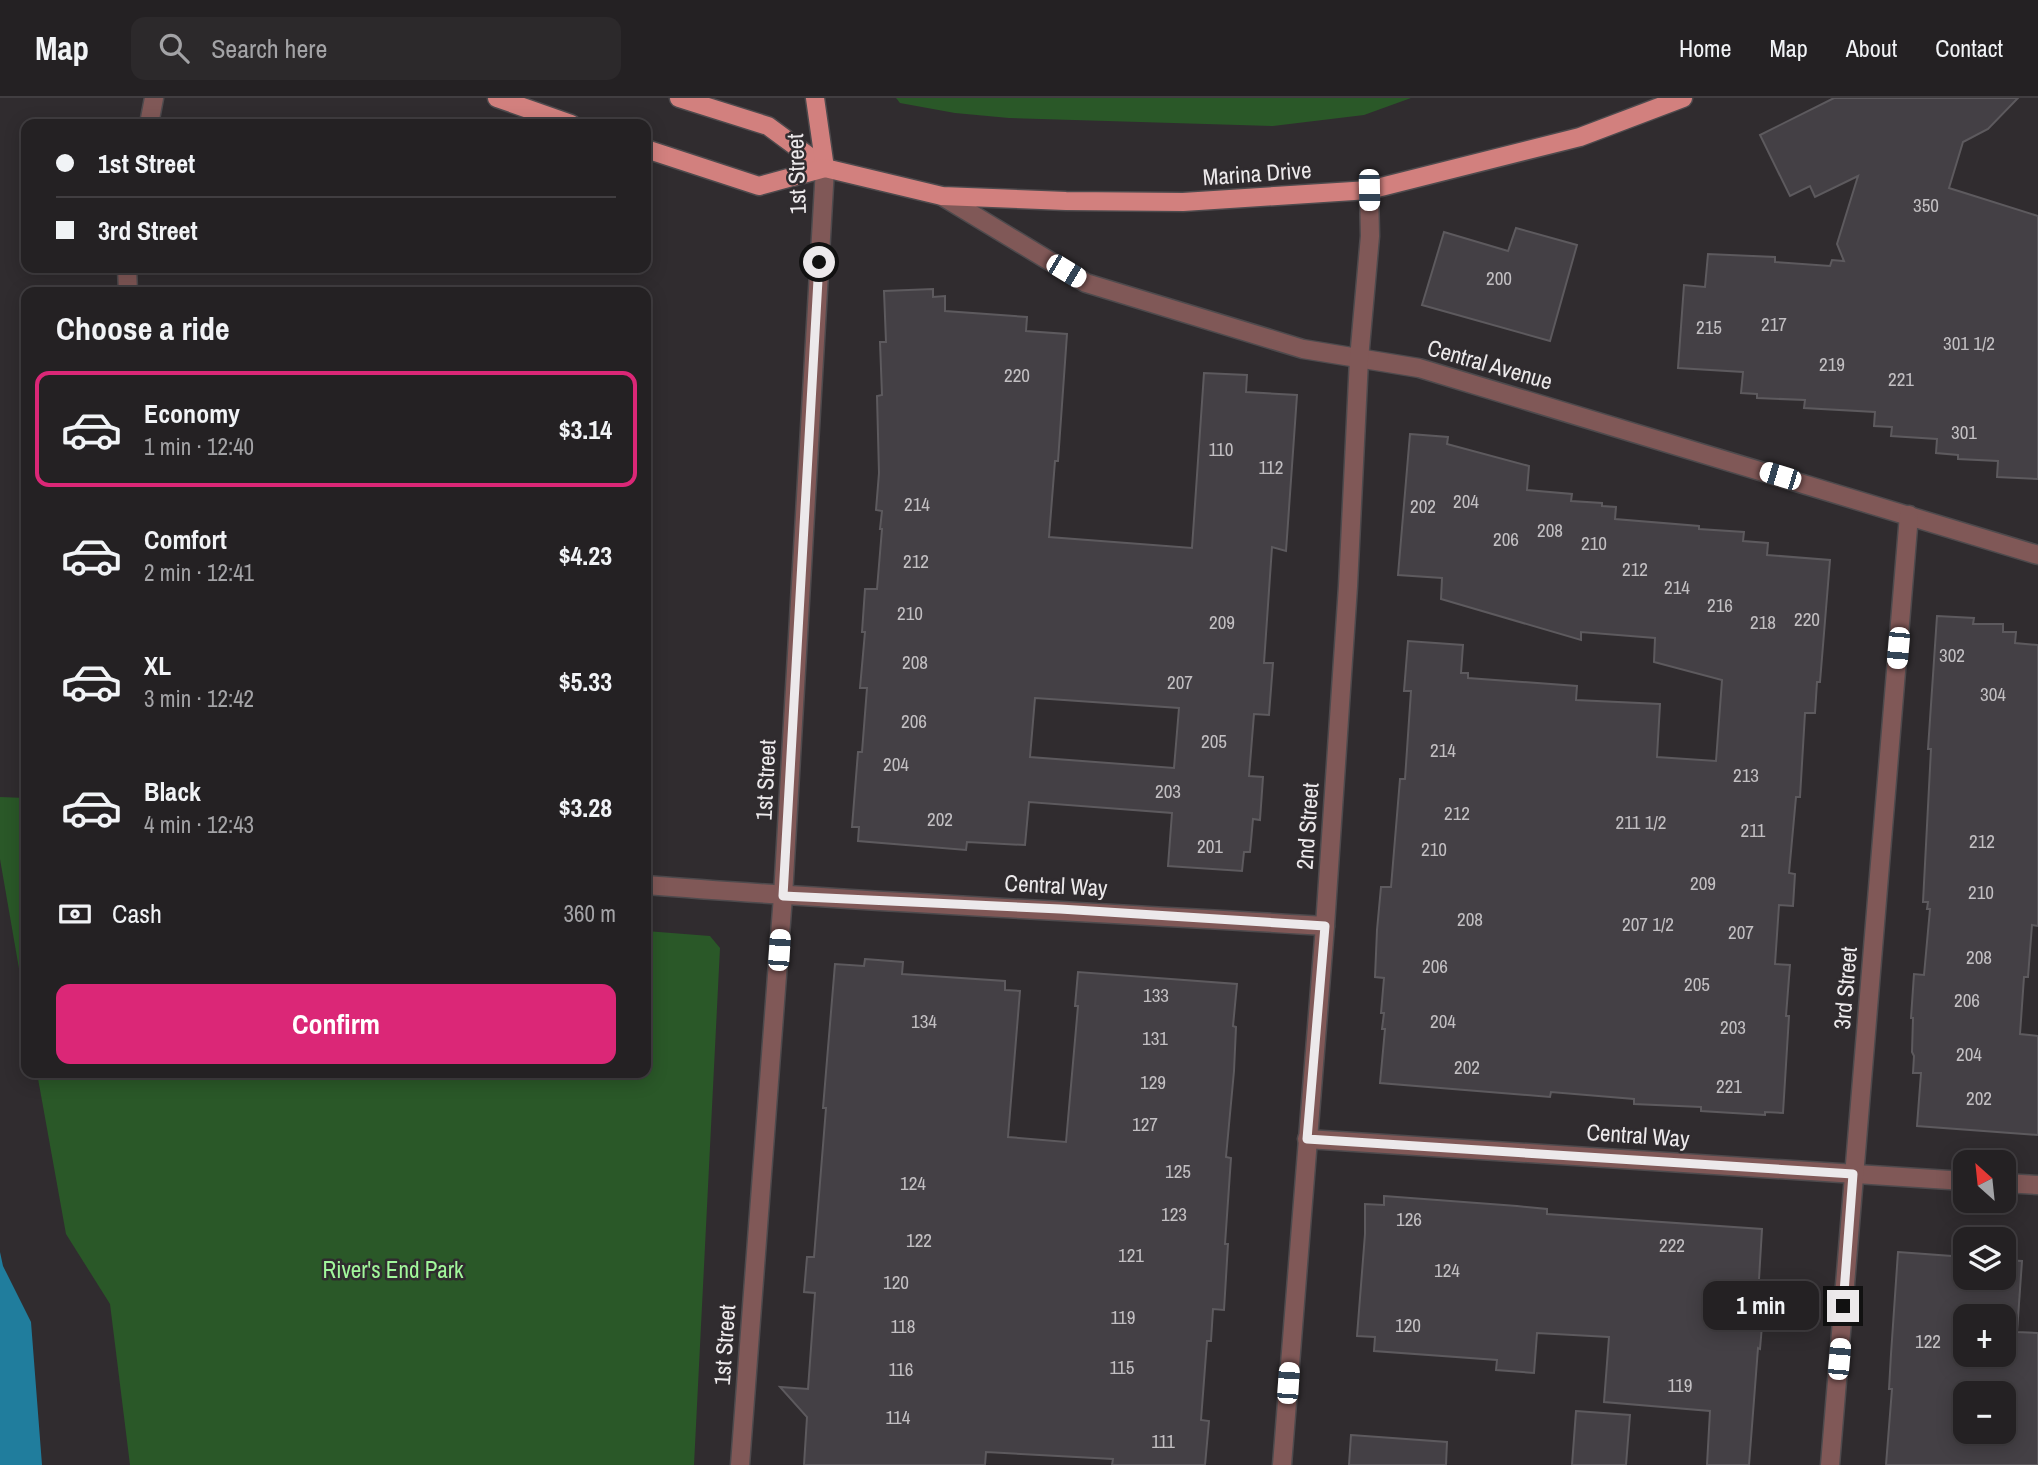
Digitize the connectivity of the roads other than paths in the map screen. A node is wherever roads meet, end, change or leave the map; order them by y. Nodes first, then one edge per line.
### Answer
1 (154, 98) edge
2 (497, 98) edge
3 (679, 98) edge
4 (816, 98) edge
5 (1683, 98) edge
6 (150, 119) edge
7 (557, 119) edge
8 (651, 151) edge
9 (825, 168) junction
10 (1369, 190) junction
11 (942, 196) junction
12 (1359, 359) junction
13 (1909, 515) junction
14 (2038, 555) edge
15 (651, 885) edge
16 (783, 896) junction
17 (1325, 926) junction
18 (1307, 1139) junction
19 (1853, 1174) junction
20 (1953, 1180) edge
21 (2016, 1184) edge
22 (2038, 1185) edge
23 (740, 1465) edge
24 (1282, 1465) edge
25 (1830, 1465) edge

1 - 6 street
2 - 7 main road
3 - 9 main road, Marina Drive
4 - 9 main road, 1st Street
5 - 10 main road, Marina Drive
8 - 9 main road, Marina Drive
9 - 11 main road, Marina Drive
9 - 16 street, 1st Street
10 - 11 main road, Marina Drive
10 - 12 street, 2nd Street
11 - 12 street, Central Avenue
12 - 13 street, Central Avenue
12 - 17 street, 2nd Street
13 - 14 street, Central Avenue
13 - 19 street, 3rd Street
15 - 16 street, Central Way
16 - 17 street, Central Way
16 - 23 street, 1st Street
17 - 18 street, 2nd Street
18 - 19 street, Central Way
18 - 24 street, 2nd Street
19 - 20 street, Central Way
19 - 25 street, 3rd Street
21 - 22 street

